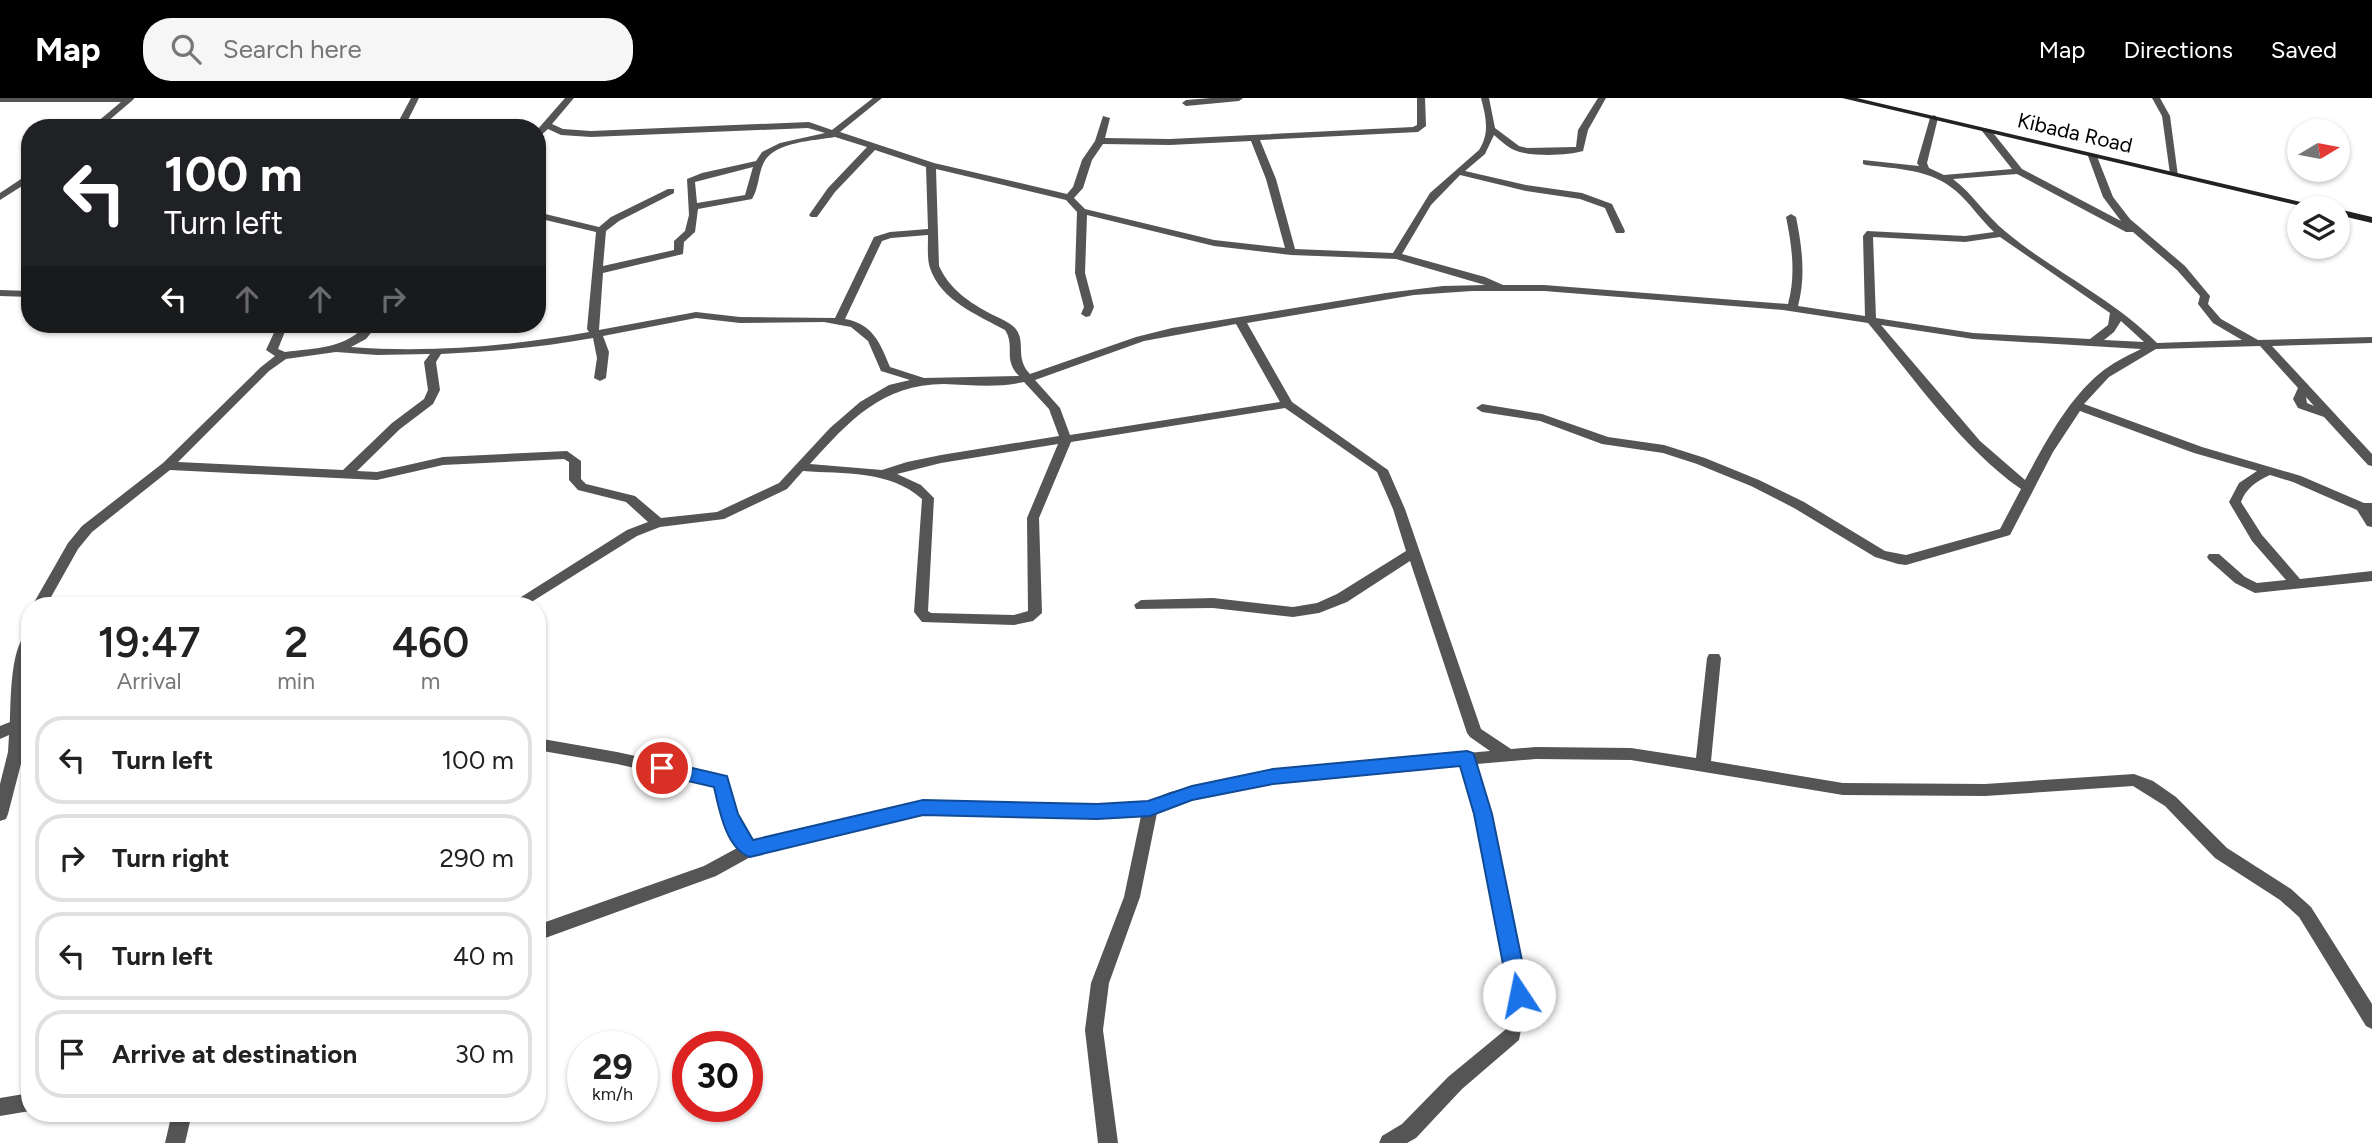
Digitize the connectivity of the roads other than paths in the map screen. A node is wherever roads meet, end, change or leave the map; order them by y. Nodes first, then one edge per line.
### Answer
1 (415, 98) edge
2 (570, 98) edge
3 (878, 98) edge
4 (1240, 98) edge
5 (1421, 98) edge
6 (1485, 98) edge
7 (1602, 98) edge
8 (1846, 98) edge
9 (2156, 98) edge
10 (0, 99) edge
11 (130, 99) edge
12 (1189, 101) edge
13 (1869, 101) edge
14 (1106, 118) dead end
15 (1934, 118) junction
16 (105, 119) edge
17 (404, 119) edge
18 (546, 125) edge
19 (1493, 130) junction
20 (1987, 131) junction
21 (546, 132) edge
22 (546, 132) edge
23 (561, 132) junction
24 (835, 134) junction
25 (1255, 139) junction
26 (1100, 141) junction
27 (872, 147) junction
28 (2093, 156) junction
29 (1866, 162) dead end
30 (758, 163) junction
31 (931, 165) junction
32 (1925, 170) junction
33 (2019, 171) junction
34 (1459, 172) junction
35 (2175, 174) junction
36 (1946, 177) junction
37 (21, 182) edge
38 (0, 188) edge
39 (13, 188) junction
40 (671, 191) dead end
41 (0, 197) edge
42 (1069, 198) junction
43 (2287, 200) edge
44 (692, 206) junction
45 (1082, 211) junction
46 (814, 215) dead end
47 (2350, 215) edge
48 (546, 217) edge
49 (1791, 218) dead end
50 (2372, 220) edge
51 (601, 230) junction
52 (1620, 231) dead end
53 (934, 232) junction
54 (2001, 234) junction
55 (2141, 235) junction
56 (1291, 252) junction
57 (1396, 256) junction
58 (597, 271) junction
59 (1502, 288) junction
60 (0, 293) edge
61 (21, 294) edge
62 (1792, 308) junction
63 (2115, 311) junction
64 (1086, 314) dead end
65 (839, 320) junction
66 (1871, 320) junction
67 (1240, 321) junction
68 (279, 333) edge
69 (365, 333) edge
70 (597, 334) junction
71 (2372, 340) edge
72 (2092, 342) junction
73 (2261, 344) junction
74 (2154, 346) junction
75 (336, 349) junction
76 (438, 350) junction
77 (283, 356) junction
78 (885, 369) junction
79 (600, 377) dead end
80 (1028, 378) junction
81 (927, 380) junction
82 (876, 397) junction
83 (1287, 404) junction
84 (2078, 405) junction
85 (1482, 408) dead end
86 (1066, 439) junction
87 (2372, 462) edge
88 (167, 466) junction
89 (800, 467) junction
90 (2270, 471) junction
91 (346, 474) junction
92 (884, 474) junction
93 (2026, 487) junction
94 (2367, 506) edge
95 (658, 523) junction
96 (2372, 523) edge
97 (1414, 552) junction
98 (2214, 557) dead end
99 (2372, 576) edge
100 (2297, 583) junction
101 (44, 597) edge
102 (529, 597) edge
103 (1141, 605) dead end
104 (1714, 658) dead end
105 (21, 665) edge
106 (17, 725) junction
107 (0, 733) edge
108 (1475, 733) junction
109 (546, 746) edge
110 (1507, 755) junction
111 (1464, 758) junction
112 (1703, 765) junction
113 (1150, 809) junction
114 (0, 814) edge
115 (750, 849) junction
116 (546, 930) edge
117 (2372, 1020) edge
118 (21, 1104) edge
119 (0, 1107) edge
120 (181, 1122) edge
121 (175, 1143) edge
122 (1108, 1143) edge
123 (1389, 1143) edge

1 - 17 street
2 - 18 street
3 - 24 street
4 - 12 street
5 - 25 street
6 - 19 street
7 - 19 street
8 - 13 main road, Kibada Road
9 - 35 street
10 - 11 street
11 - 16 street
13 - 15 main road, Kibada Road
14 - 26 street
15 - 20 main road, Kibada Road
15 - 32 street
19 - 34 street
20 - 28 main road, Kibada Road
20 - 33 street
21 - 23 street
22 - 23 street
23 - 24 street
24 - 27 street
24 - 30 street
25 - 26 street
25 - 56 street
26 - 42 street
27 - 31 street
27 - 46 street
28 - 35 main road, Kibada Road
28 - 55 street
29 - 32 street
30 - 44 street
30 - 44 street
31 - 42 street
31 - 53 street
32 - 36 street
33 - 36 street
33 - 55 street
34 - 52 street
34 - 57 street
35 - 43 main road, Kibada Road
36 - 54 street
37 - 39 street
38 - 39 street
39 - 41 street
40 - 51 street
42 - 45 street
44 - 58 street
45 - 56 street
45 - 64 street
47 - 50 main road
48 - 51 street
49 - 62 street
51 - 58 street
53 - 65 street
53 - 80 street
54 - 63 street
54 - 66 street
55 - 73 street
56 - 57 street
57 - 59 street
58 - 70 street
59 - 62 street
59 - 67 street
60 - 61 street
62 - 66 street
63 - 72 street
63 - 74 street
65 - 70 street
65 - 78 street
66 - 72 street
66 - 93 street
67 - 80 street
67 - 83 street
68 - 77 street
69 - 75 street
70 - 76 street
70 - 79 street
71 - 73 street
72 - 74 street
73 - 74 street
73 - 87 street
74 - 84 street
75 - 76 street
75 - 77 street
76 - 91 street
77 - 88 street
78 - 81 street
78 - 82 street
80 - 81 street
80 - 86 street
81 - 82 street
82 - 89 street
83 - 86 street
83 - 97 street
84 - 90 street
84 - 93 street
85 - 93 street
86 - 92 street
86 - 92 street
88 - 91 street
88 - 101 street
89 - 92 street
89 - 95 street
90 - 94 street
90 - 100 street
91 - 95 street
94 - 96 street
95 - 102 street
97 - 103 street
97 - 108 street
98 - 100 street
99 - 100 street
104 - 112 street
105 - 106 street
106 - 107 street
106 - 114 street
108 - 110 street
108 - 111 street
109 - 115 street
110 - 111 street
110 - 112 street
111 - 113 street
111 - 123 street
112 - 117 street
113 - 115 street
113 - 122 street
115 - 116 street
118 - 119 street
120 - 121 street

